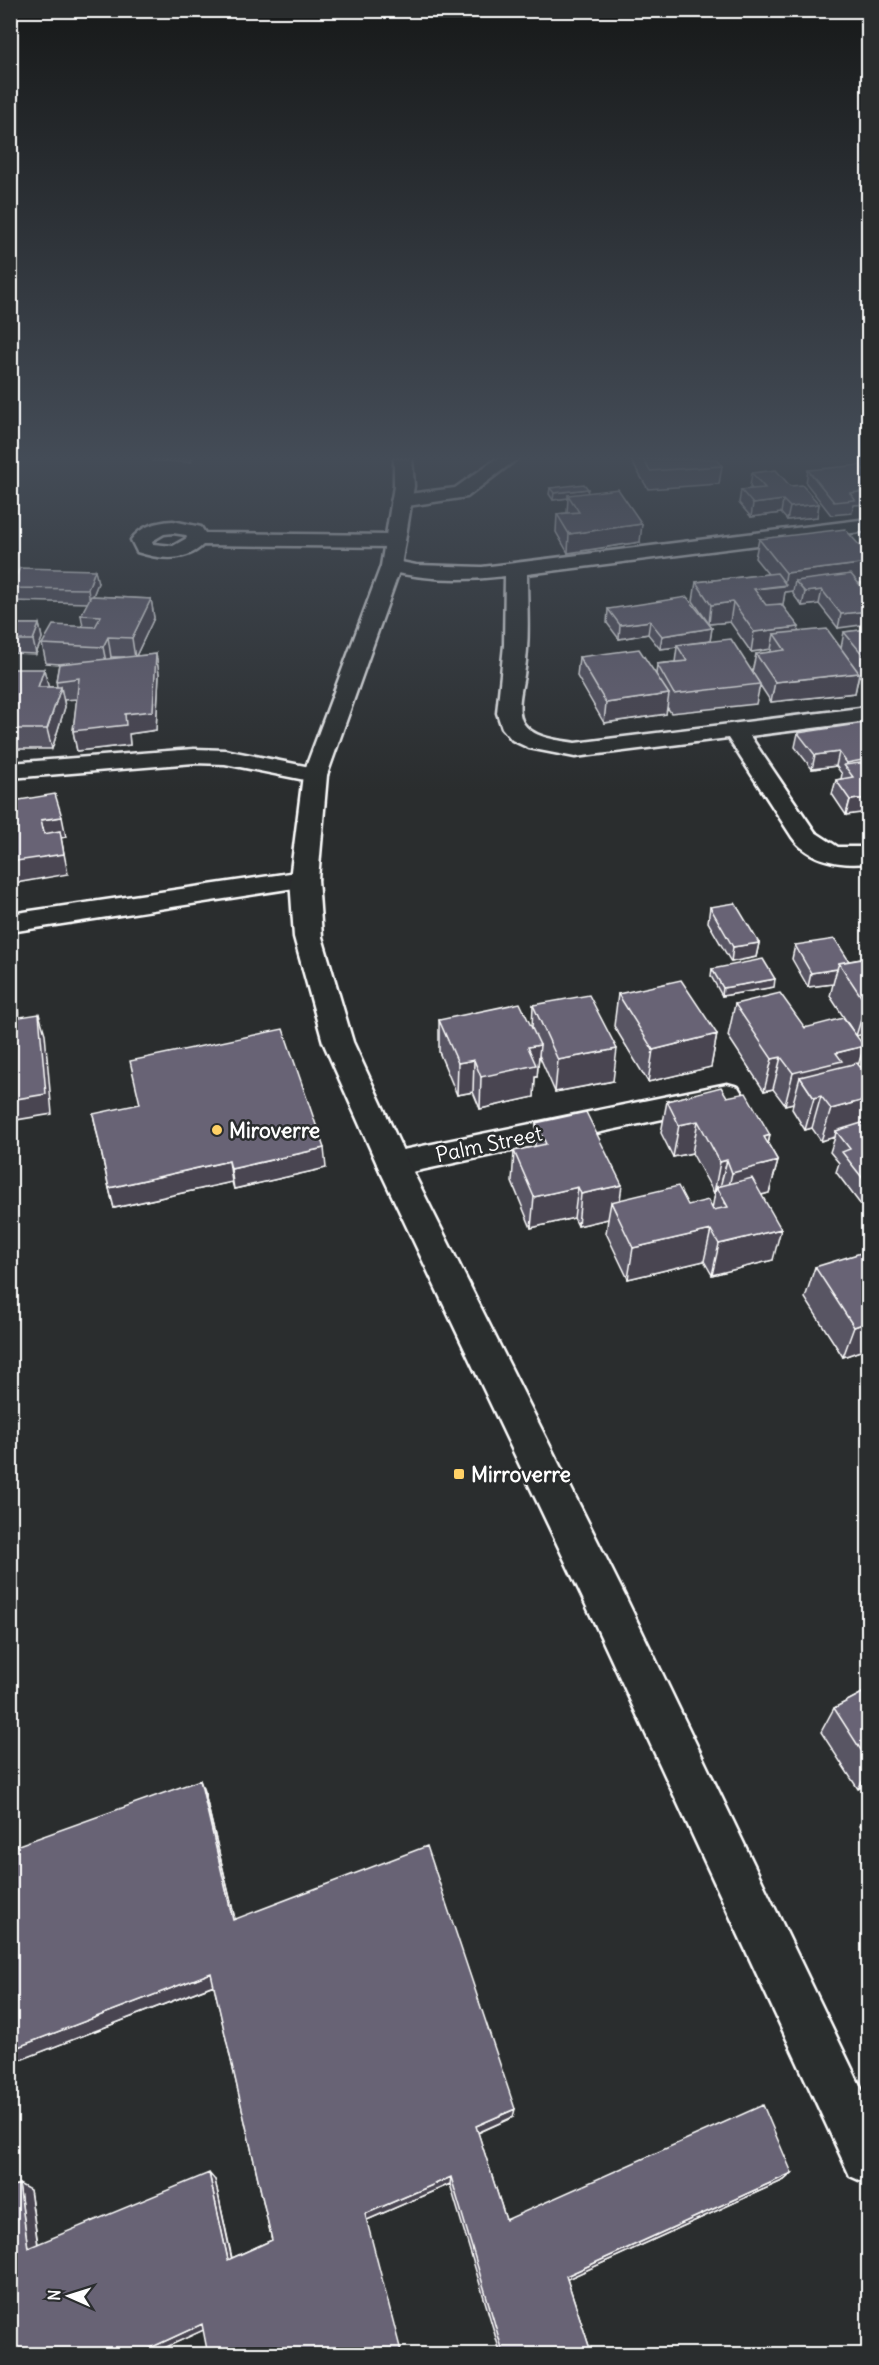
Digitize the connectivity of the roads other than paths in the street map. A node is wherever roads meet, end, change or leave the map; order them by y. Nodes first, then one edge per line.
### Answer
1 (387, 569) edge
2 (414, 569) edge
3 (504, 569) edge
4 (516, 569) edge
5 (868, 714) edge
6 (735, 731) junction
7 (10, 771) edge
8 (315, 775) junction
9 (868, 855) edge
10 (304, 879) junction
11 (10, 923) edge
12 (727, 1095) edge
13 (393, 1164) junction
14 (868, 2158) edge

1 - 8 street
2 - 3 street
4 - 6 street
5 - 6 street
6 - 9 street
7 - 8 street
8 - 10 street
10 - 11 street
10 - 13 street
12 - 13 street, Palm Street
13 - 14 street

